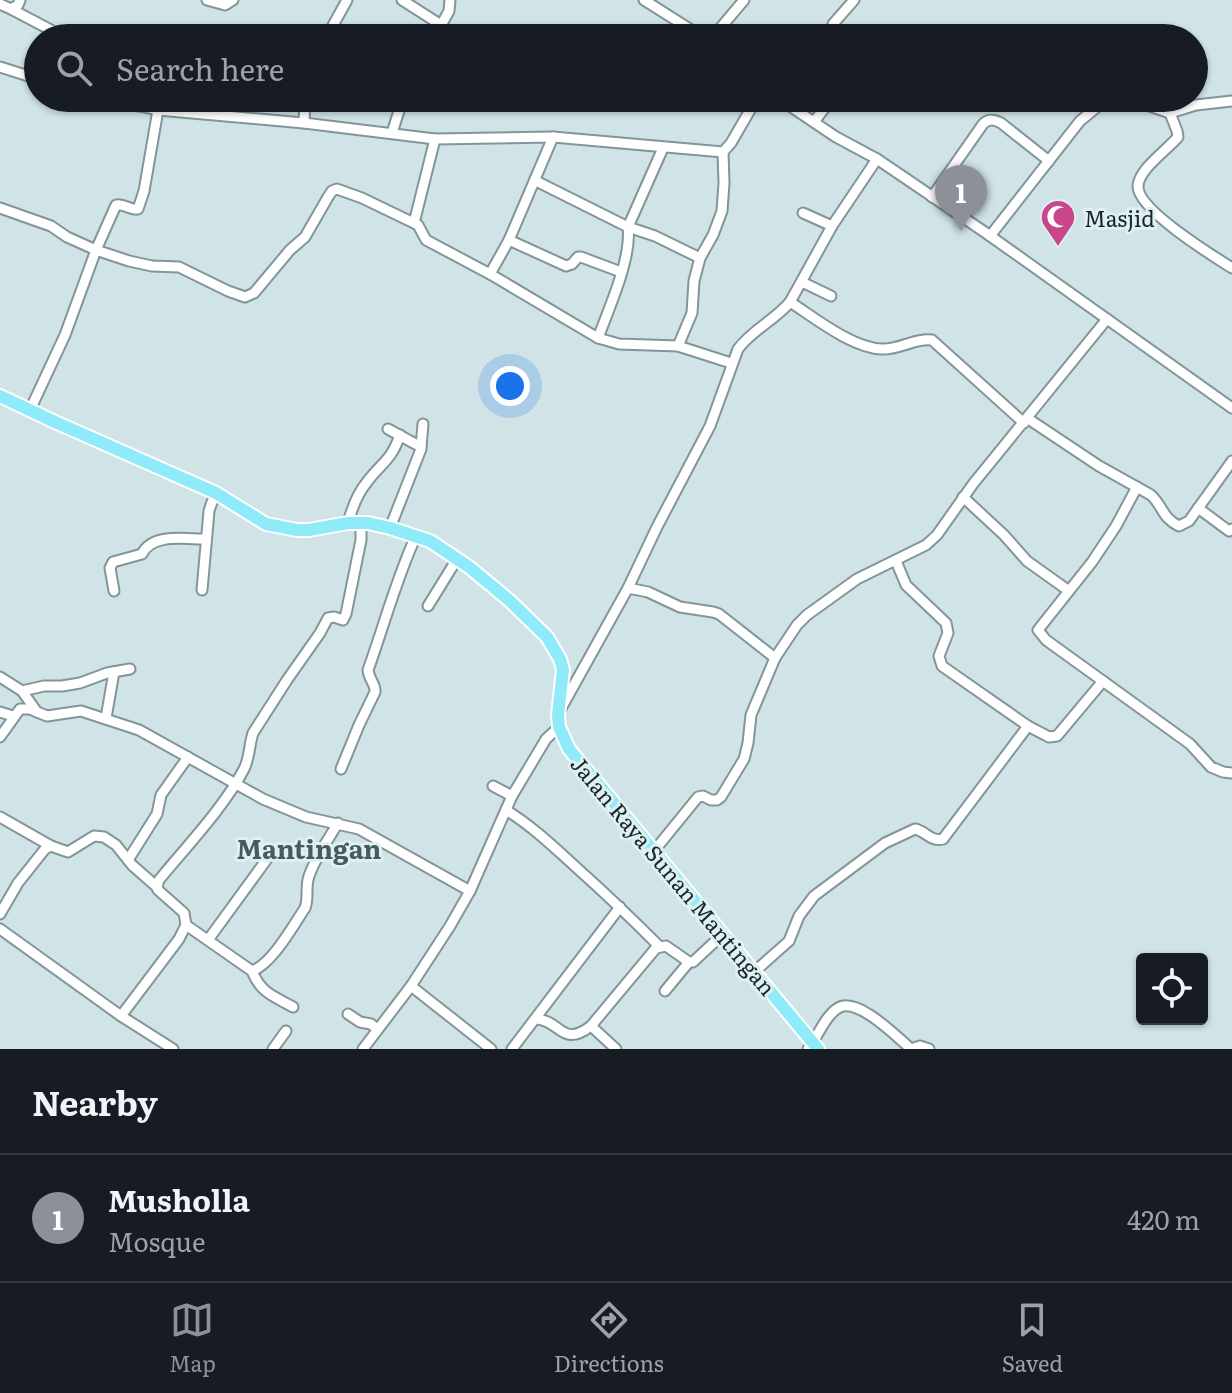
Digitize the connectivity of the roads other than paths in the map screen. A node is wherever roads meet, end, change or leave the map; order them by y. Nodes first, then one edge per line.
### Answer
1 (20, 0) edge
2 (207, 0) edge
3 (233, 0) edge
4 (347, 0) edge
5 (402, 0) edge
6 (450, 0) edge
7 (644, 0) edge
8 (744, 0) edge
9 (854, 0) edge
10 (0, 4) edge
11 (11, 9) junction
12 (39, 24) edge
13 (334, 24) edge
14 (439, 24) edge
15 (442, 24) edge
16 (682, 24) edge
17 (724, 24) edge
18 (833, 24) edge
19 (0, 67) edge
20 (24, 75) edge
21 (1232, 101) edge
22 (1208, 104) edge
23 (158, 112) edge
24 (180, 112) edge
25 (304, 112) edge
26 (399, 112) edge
27 (749, 112) edge
28 (799, 112) edge
29 (822, 112) edge
30 (1091, 112) edge
31 (1167, 112) edge
32 (1173, 112) edge
33 (1170, 113) junction
34 (814, 122) junction
35 (304, 123) junction
36 (392, 133) junction
37 (553, 137) junction
38 (435, 139) junction
39 (663, 148) junction
40 (723, 152) junction
41 (877, 159) junction
42 (1049, 161) junction
43 (536, 181) junction
44 (932, 197) junction
45 (0, 208) edge
46 (803, 213) dead end
47 (414, 223) junction
48 (832, 226) junction
49 (628, 227) junction
50 (990, 236) junction
51 (509, 240) junction
52 (96, 250) junction
53 (700, 258) junction
54 (1232, 268) edge
55 (621, 272) junction
56 (490, 274) junction
57 (802, 282) junction
58 (831, 296) dead end
59 (790, 302) junction
60 (1107, 319) junction
61 (598, 338) junction
62 (678, 346) junction
63 (731, 363) junction
64 (0, 396) edge
65 (1230, 403) edge
66 (30, 410) junction
67 (1025, 420) junction
68 (423, 424) dead end
69 (388, 429) dead end
70 (400, 435) junction
71 (421, 447) junction
72 (1232, 461) edge
73 (1137, 487) junction
74 (217, 493) junction
75 (963, 497) junction
76 (1198, 508) junction
77 (354, 523) junction
78 (390, 528) junction
79 (1232, 529) edge
80 (416, 536) junction
81 (205, 539) junction
82 (457, 559) junction
83 (896, 561) junction
84 (628, 588) junction
85 (202, 590) dead end
86 (114, 591) dead end
87 (1069, 591) junction
88 (428, 606) dead end
89 (775, 658) junction
90 (130, 669) dead end
91 (114, 672) junction
92 (0, 677) edge
93 (1103, 681) junction
94 (22, 691) junction
95 (0, 712) edge
96 (37, 712) junction
97 (13, 716) junction
98 (106, 718) junction
99 (558, 721) junction
100 (1028, 726) junction
101 (0, 737) edge
102 (188, 757) junction
103 (341, 769) dead end
104 (1232, 773) edge
105 (234, 784) junction
106 (493, 786) dead end
107 (512, 796) junction
108 (506, 810) junction
109 (0, 817) edge
110 (338, 823) junction
111 (51, 846) junction
112 (654, 851) junction
113 (267, 859) dead end
114 (128, 860) junction
115 (157, 887) junction
116 (470, 891) junction
117 (620, 907) junction
118 (0, 914) edge
119 (186, 925) junction
120 (0, 929) edge
121 (723, 934) junction
122 (208, 940) junction
123 (659, 946) junction
124 (689, 962) junction
125 (252, 971) junction
126 (754, 972) junction
127 (411, 986) junction
128 (665, 991) dead end
129 (293, 1007) dead end
130 (348, 1014) dead end
131 (121, 1016) junction
132 (537, 1019) junction
133 (591, 1026) junction
134 (377, 1029) junction
135 (286, 1031) dead end
136 (813, 1047) edge
137 (173, 1049) edge
138 (273, 1049) edge
139 (363, 1049) edge
140 (491, 1049) edge
141 (512, 1049) edge
142 (616, 1049) edge
143 (911, 1049) edge
144 (929, 1049) edge

1 - 11 street
2 - 3 street
4 - 13 street
5 - 14 street
6 - 15 street
7 - 16 street
8 - 17 street
9 - 18 street
10 - 11 street
11 - 12 street
19 - 20 street
21 - 22 street
23 - 52 street
24 - 35 street
25 - 35 street
26 - 36 street
27 - 40 street
28 - 34 street
29 - 34 street
30 - 42 street
31 - 33 street
32 - 33 street
33 - 54 street
34 - 41 street
35 - 36 street
36 - 38 street
37 - 38 street
37 - 39 street
37 - 43 street
38 - 47 street
39 - 40 street
39 - 49 street
40 - 53 street
41 - 44 street
41 - 48 street
42 - 44 street
42 - 50 street
43 - 49 street
43 - 51 street
44 - 50 street
45 - 52 street
46 - 48 street
47 - 52 street
47 - 56 street
48 - 57 street
49 - 53 street
49 - 55 street
50 - 60 street
51 - 55 street
51 - 56 street
52 - 66 street
53 - 62 street
55 - 61 street
56 - 61 street
57 - 58 street
57 - 59 street
59 - 63 street
59 - 67 street
60 - 65 street
60 - 67 street
61 - 62 street
62 - 63 street
63 - 84 street
64 - 66 main road
66 - 74 main road
67 - 73 street
67 - 75 street
68 - 71 street
69 - 70 street
70 - 71 street
70 - 77 street
71 - 78 street
72 - 76 street
73 - 76 street
73 - 87 street
74 - 77 main road
74 - 81 street
75 - 83 street
75 - 87 street
76 - 79 street
77 - 78 main road
77 - 105 street
78 - 80 main road
80 - 82 main road
80 - 103 street
81 - 85 street
81 - 86 street
82 - 88 street
82 - 99 main road
83 - 89 street
83 - 100 street
84 - 89 street
84 - 99 street
87 - 93 street
89 - 112 street
90 - 91 street
91 - 94 street
91 - 98 street
92 - 94 street
93 - 100 street
93 - 104 street
94 - 96 street
95 - 97 street
96 - 97 street
96 - 98 street
97 - 101 street
98 - 102 street
99 - 107 street
99 - 112 main road, Jalan Raya Sunan Mantingan
100 - 126 street
102 - 105 street
102 - 114 street
105 - 110 street
105 - 115 street
106 - 107 street
107 - 108 street
108 - 116 street
108 - 117 street
109 - 111 street
110 - 116 street
110 - 125 street
111 - 114 street
111 - 118 street
112 - 121 main road, Jalan Raya Sunan Mantingan
113 - 122 street
114 - 115 street
115 - 119 street
116 - 127 street
117 - 123 street
117 - 132 street
119 - 122 street
119 - 131 street
120 - 131 street
121 - 124 street
121 - 126 main road, Jalan Raya Sunan Mantingan
122 - 125 street
123 - 124 street
123 - 133 street
124 - 128 street
125 - 129 street
126 - 136 main road, Jalan Raya Sunan Mantingan
127 - 134 street
127 - 140 street
130 - 134 street
131 - 137 street
132 - 133 street
132 - 141 street
133 - 142 street
134 - 139 street
135 - 138 street
136 - 143 street
143 - 144 street

